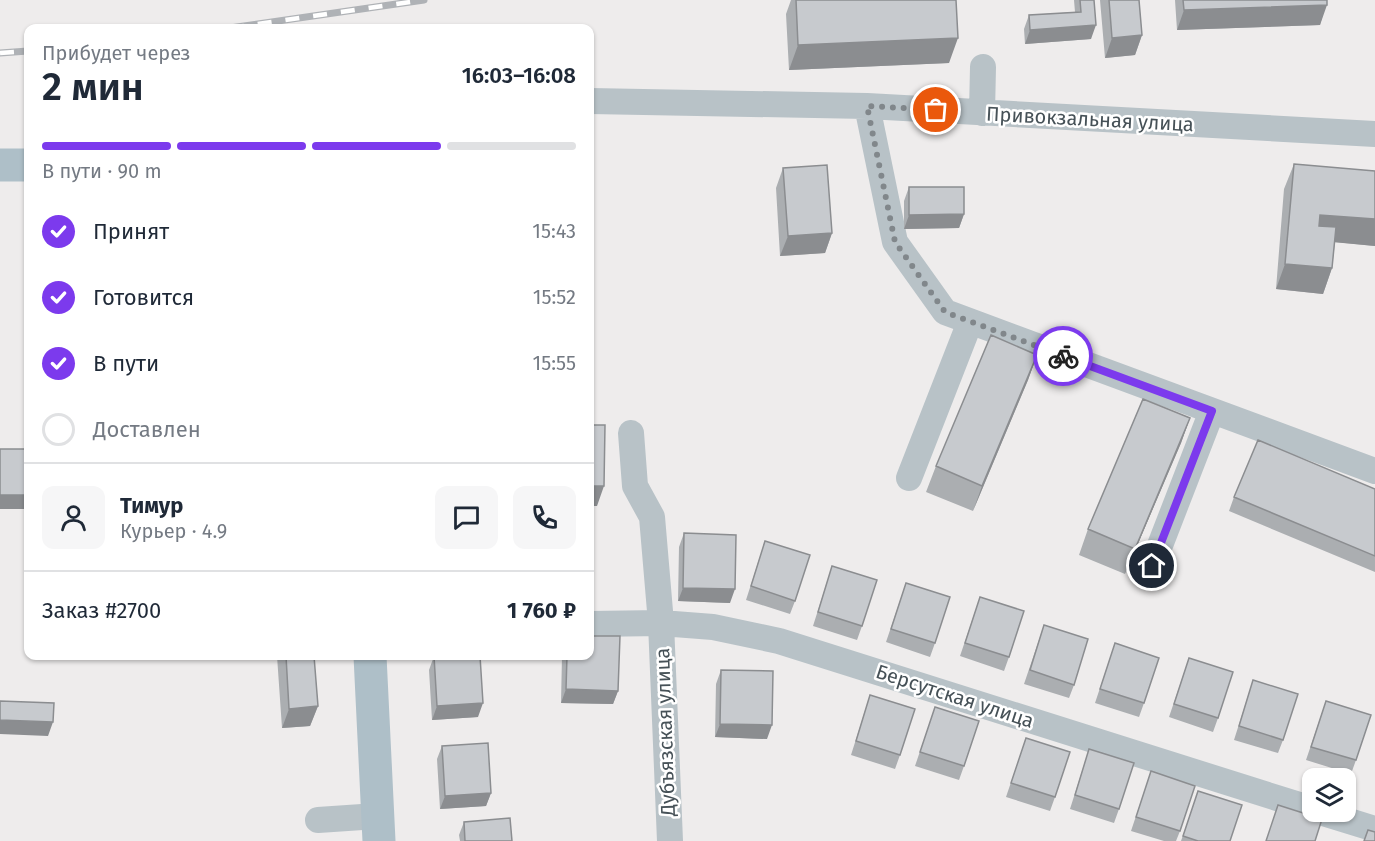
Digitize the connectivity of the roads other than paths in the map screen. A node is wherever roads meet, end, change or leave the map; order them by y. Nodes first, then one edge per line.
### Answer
1 (983, 67) dead end
2 (594, 101) edge
3 (867, 106) junction
4 (982, 113) junction
5 (1375, 134) edge
6 (0, 165) edge
7 (24, 165) edge
8 (970, 322) junction
9 (1212, 411) junction
10 (631, 433) dead end
11 (1375, 471) edge
12 (909, 478) dead end
13 (1152, 566) dead end
14 (661, 622) junction
15 (594, 624) edge
16 (370, 660) edge
17 (1302, 806) edge
18 (318, 820) dead end
19 (1352, 822) edge
20 (378, 829) edge
21 (1375, 829) edge
22 (670, 841) edge

1 - 4 street
2 - 3 street, Привокзальная улица
3 - 4 street, Привокзальная улица
3 - 8 street
4 - 5 street, Привокзальная улица
6 - 7 main road
8 - 9 street
8 - 12 street
9 - 11 street
9 - 13 street
10 - 14 street, Дубъязская улица
14 - 15 street, Берсутская улица
14 - 17 street, Берсутская улица
14 - 22 street, Дубъязская улица
16 - 20 main road
18 - 20 street
19 - 21 street

